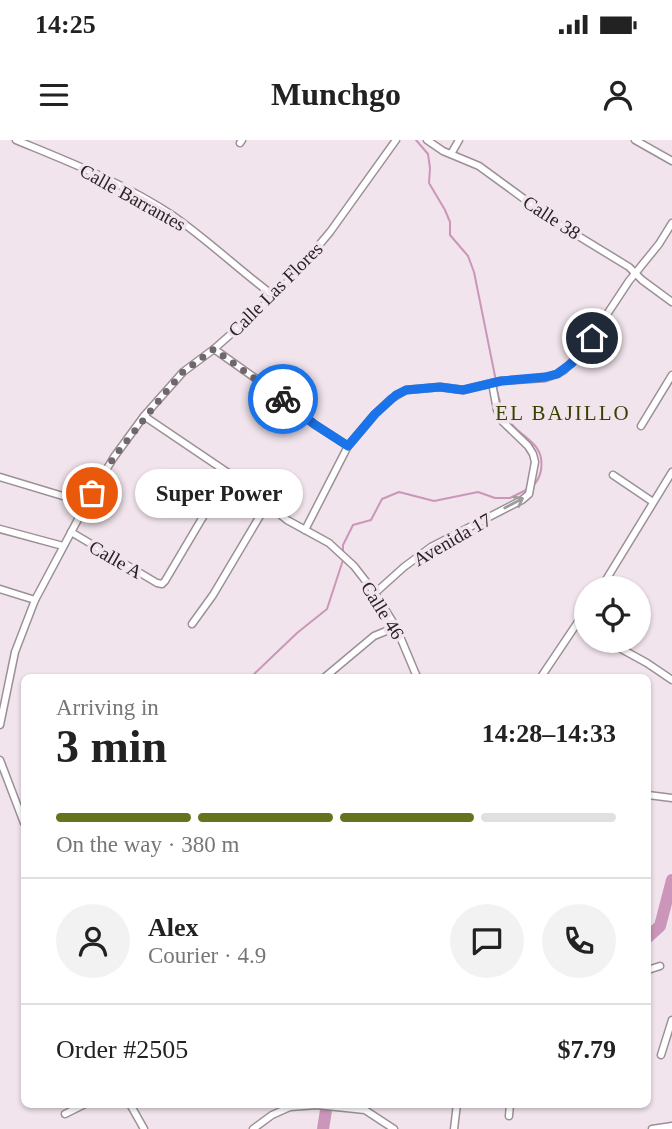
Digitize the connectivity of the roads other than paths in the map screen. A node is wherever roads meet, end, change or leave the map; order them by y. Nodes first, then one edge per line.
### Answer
1 (16, 140) edge
2 (427, 140) edge
3 (459, 140) edge
4 (635, 140) edge
5 (392, 142) edge
6 (451, 154) junction
7 (672, 161) edge
8 (672, 223) edge
9 (636, 273) junction
10 (274, 296) junction
11 (672, 302) edge
12 (214, 349) junction
13 (672, 374) edge
14 (492, 383) junction
15 (144, 416) junction
16 (641, 426) dead end
17 (348, 446) junction
18 (672, 472) edge
19 (229, 473) junction
20 (613, 475) dead end
21 (0, 477) edge
22 (653, 502) junction
23 (86, 503) junction
24 (267, 504) junction
25 (0, 529) edge
26 (305, 530) junction
27 (71, 532) junction
28 (63, 546) junction
29 (608, 576) edge
30 (0, 589) edge
31 (375, 593) junction
32 (35, 600) junction
33 (192, 624) dead end
34 (396, 627) junction
35 (574, 629) edge
36 (629, 653) edge
37 (329, 674) edge
38 (416, 674) edge
39 (543, 674) edge
40 (672, 680) edge
41 (0, 725) edge
42 (0, 760) edge
43 (3, 778) edge
44 (651, 795) edge
45 (672, 798) edge
46 (21, 817) edge
47 (660, 966) dead end
48 (651, 969) edge
49 (672, 1020) edge
50 (661, 1055) dead end
51 (77, 1108) edge
52 (132, 1108) edge
53 (288, 1108) edge
54 (350, 1108) edge
55 (457, 1108) edge
56 (510, 1108) edge
57 (65, 1114) dead end
58 (509, 1116) dead end
59 (672, 1126) edge
60 (144, 1129) edge
61 (253, 1129) edge
62 (394, 1129) edge
63 (454, 1129) edge
64 (652, 1129) edge

1 - 10 street, Calle Barrantes
2 - 6 street, Calle 38
3 - 6 street
4 - 7 street
5 - 10 street, Calle Las Flores
6 - 9 street, Calle 38
8 - 9 street
9 - 11 street, Calle 38
9 - 14 street
10 - 12 street, Calle Las Flores
12 - 15 street, Calle Las Flores
12 - 17 street
13 - 16 street
14 - 17 street
31 -> 14 street, Avenida 17
15 - 19 street, Calle 46
15 - 23 street, Calle Las Flores
17 - 26 street
18 - 22 street
19 - 24 street, Calle 46
19 - 27 street, Calle A
20 - 22 street
21 - 23 street
22 - 29 street
23 - 27 street, Calle Las Flores
24 - 26 street, Calle 46
24 - 33 street
25 - 28 street
26 - 31 street, Calle 46
27 - 28 street, Calle Las Flores
28 - 32 street, Calle Las Flores
30 - 32 street
31 - 34 street, Calle 46
32 - 41 street, Calle Las Flores
34 - 37 street
34 - 38 street, Calle 46
35 - 39 street
36 - 40 street
42 - 43 street
43 - 46 street
44 - 45 street
47 - 48 street
49 - 50 street
51 - 57 street
52 - 60 street
53 - 61 street
54 - 62 street
55 - 63 street
56 - 58 street
59 - 64 street

